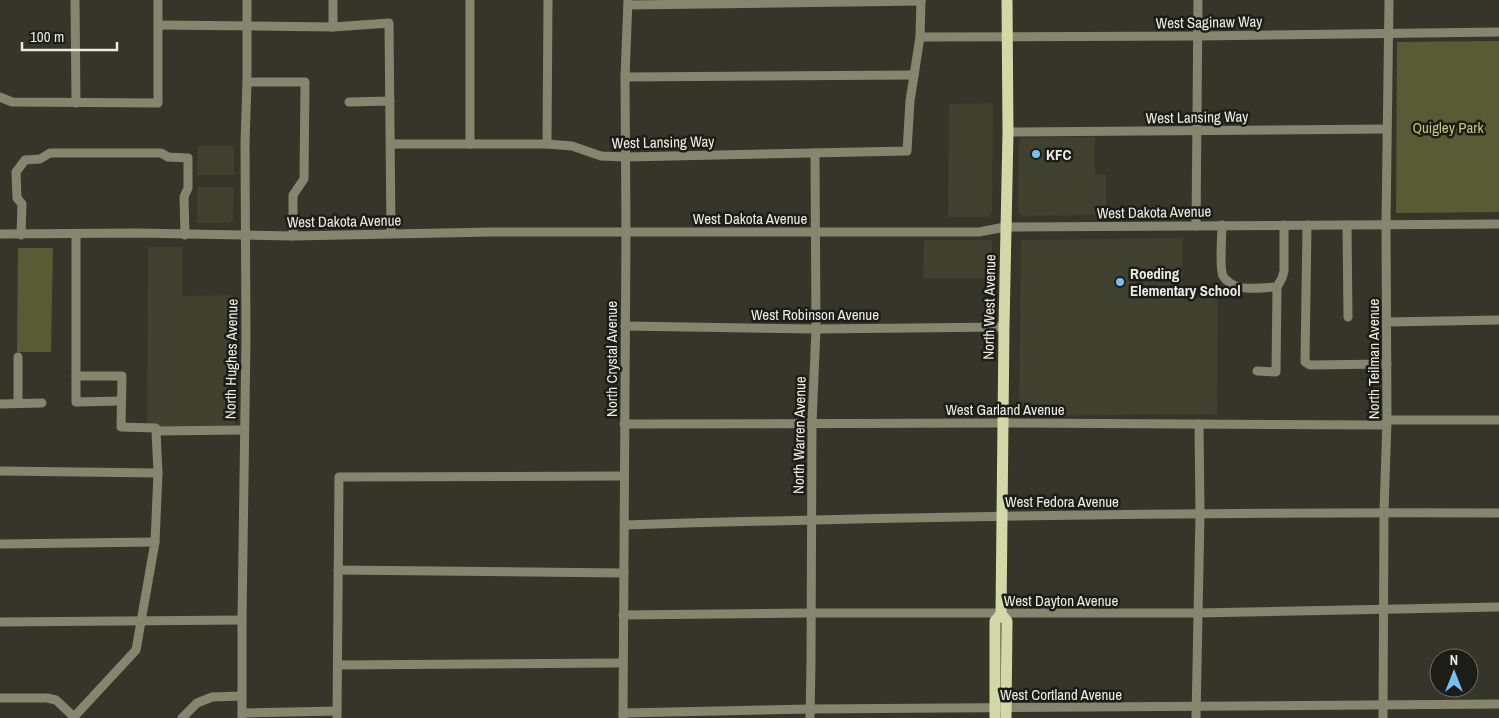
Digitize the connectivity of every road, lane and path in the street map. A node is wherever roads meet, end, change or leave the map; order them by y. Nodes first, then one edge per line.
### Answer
1 (75, 0) edge
2 (158, 0) edge
3 (246, 0) edge
4 (333, 0) edge
5 (470, 0) edge
6 (548, 0) edge
7 (1007, 0) edge
8 (1198, 0) edge
9 (1389, 0) edge
10 (921, 1) edge
11 (628, 2) edge
12 (158, 25) junction
13 (246, 26) junction
14 (333, 27) junction
15 (1499, 32) edge
16 (1388, 33) junction
17 (1007, 36) junction
18 (1198, 36) junction
19 (920, 37) junction
20 (914, 75) junction
21 (625, 77) junction
22 (247, 82) junction
23 (0, 97) edge
24 (390, 101) junction
25 (349, 102) dead end
26 (76, 103) junction
27 (1387, 129) junction
28 (1197, 130) junction
29 (1008, 132) junction
30 (391, 144) junction
31 (470, 144) junction
32 (548, 144) junction
33 (815, 153) junction
34 (626, 157) junction
35 (1386, 224) junction
36 (1499, 224) edge
37 (1222, 225) junction
38 (1284, 225) junction
39 (1307, 225) junction
40 (1347, 225) junction
41 (1196, 226) junction
42 (1005, 227) junction
43 (626, 232) junction
44 (816, 232) junction
45 (391, 233) junction
46 (0, 234) edge
47 (76, 234) junction
48 (21, 235) junction
49 (184, 235) junction
50 (245, 235) junction
51 (293, 236) junction
52 (1277, 287) junction
53 (1348, 317) dead end
54 (1499, 320) edge
55 (1387, 322) junction
56 (625, 326) junction
57 (1004, 327) junction
58 (816, 329) junction
59 (18, 356) dead end
60 (1387, 364) junction
61 (1257, 371) dead end
62 (76, 376) junction
63 (122, 402) junction
64 (18, 403) junction
65 (42, 403) dead end
66 (0, 404) edge
67 (1499, 420) edge
68 (1003, 422) junction
69 (1386, 422) junction
70 (624, 424) junction
71 (812, 424) junction
72 (1199, 424) junction
73 (156, 429) junction
74 (244, 430) junction
75 (0, 472) edge
76 (158, 473) junction
77 (624, 476) junction
78 (1384, 512) junction
79 (1499, 513) edge
80 (1200, 514) junction
81 (1003, 516) junction
82 (811, 519) junction
83 (625, 525) junction
84 (155, 542) junction
85 (0, 544) edge
86 (338, 570) junction
87 (624, 573) junction
88 (1499, 607) edge
89 (1384, 608) junction
90 (811, 613) junction
91 (1198, 613) junction
92 (1001, 614) junction
93 (623, 615) junction
94 (242, 620) junction
95 (142, 621) junction
96 (0, 622) edge
97 (622, 663) junction
98 (338, 665) junction
99 (242, 696) junction
100 (0, 698) edge
101 (1499, 704) edge
102 (1383, 705) junction
103 (1196, 707) junction
104 (1001, 713) edge
105 (810, 714) edge
106 (242, 715) edge
107 (337, 715) edge
108 (623, 715) edge
109 (74, 718) edge
110 (182, 718) edge
111 (1196, 718) edge
112 (1383, 718) edge

1 - 26 street
2 - 12 street
3 - 13 street, North Hughes Avenue
4 - 14 street
5 - 31 street
6 - 32 street
7 - 17 main road, North West Avenue
8 - 18 street
9 - 16 street, North Teilman Avenue
10 - 11 street
10 - 19 street
11 - 21 street, North Crystal Avenue
12 - 13 street
12 - 26 street
13 - 14 street
13 - 22 street, North Hughes Avenue
14 - 24 street
15 - 16 street, West Saginaw Way
16 - 18 street, West Saginaw Way
16 - 27 street, North Teilman Avenue
17 - 18 street, West Saginaw Way
17 - 19 street, West Saginaw Way
17 - 29 main road, North West Avenue
18 - 28 street
19 - 20 street
20 - 21 street
20 - 33 street, West Lansing Way
21 - 34 street, North Crystal Avenue
22 - 50 street, North Hughes Avenue
22 - 51 street
23 - 26 street
24 - 25 street
24 - 30 street
27 - 28 street, West Lansing Way
27 - 35 street, North Teilman Avenue
28 - 29 street, West Lansing Way
28 - 41 street
29 - 42 main road, North West Avenue
30 - 31 street, West Lansing Way
30 - 45 street
31 - 32 street, West Lansing Way
32 - 34 street, West Lansing Way
33 - 34 street, West Lansing Way
33 - 44 street, North Warren Avenue
34 - 43 street, North Crystal Avenue
35 - 36 street, West Dakota Avenue
35 - 40 street, West Dakota Avenue
35 - 55 street, North Teilman Avenue
37 - 38 street, West Dakota Avenue
37 - 41 street, West Dakota Avenue
37 - 52 street
38 - 39 street, West Dakota Avenue
38 - 52 street
39 - 40 street, West Dakota Avenue
39 - 60 street
40 - 53 street
41 - 42 street, West Dakota Avenue
42 - 44 street, West Dakota Avenue
42 - 57 main road, North West Avenue
43 - 44 street, West Dakota Avenue
43 - 45 street, West Dakota Avenue
43 - 56 street, North Crystal Avenue
44 - 58 street, North Warren Avenue
45 - 51 street, West Dakota Avenue
46 - 48 street, West Dakota Avenue
47 - 48 street, West Dakota Avenue
47 - 49 street, West Dakota Avenue
47 - 62 street
48 - 49 street
49 - 50 street, West Dakota Avenue
50 - 51 street, West Dakota Avenue
50 - 74 street, North Hughes Avenue
52 - 61 street
54 - 55 street
55 - 60 street, North Teilman Avenue
56 - 58 street, West Robinson Avenue
56 - 70 street, North Crystal Avenue
57 - 58 street, West Robinson Avenue
57 - 68 main road, North West Avenue
58 - 71 street, North Warren Avenue
59 - 64 street
60 - 69 street, North Teilman Avenue
62 - 63 street
62 - 63 street
63 - 73 street
64 - 65 street
64 - 66 street
67 - 69 street, West Garland Avenue
68 - 71 street, West Garland Avenue
68 - 72 street, West Garland Avenue
68 - 81 main road, North West Avenue
69 - 72 street, West Garland Avenue
69 - 78 street, North Teilman Avenue
70 - 71 street, West Garland Avenue
70 - 77 street, North Crystal Avenue
71 - 82 street, North Warren Avenue
72 - 80 street
73 - 74 street
73 - 76 street
74 - 94 street, North Hughes Avenue
75 - 76 street
76 - 84 street
77 - 83 street, North Crystal Avenue
77 - 86 street
78 - 79 street, West Fedora Avenue
78 - 80 street, West Fedora Avenue
78 - 89 street, North Teilman Avenue
80 - 81 street, West Fedora Avenue
80 - 91 street
81 - 82 street, West Fedora Avenue
81 - 92 main road, North West Avenue
82 - 83 street, West Fedora Avenue
82 - 90 street, North Warren Avenue
83 - 87 street, North Crystal Avenue
84 - 85 street
84 - 95 street
86 - 87 street
86 - 98 street
87 - 93 street, North Crystal Avenue
88 - 89 street, West Dayton Avenue
89 - 91 street, West Dayton Avenue
89 - 102 street, North Teilman Avenue
90 - 92 street, West Dayton Avenue
90 - 93 street, West Dayton Avenue
90 - 105 street, North Warren Avenue
91 - 92 street, West Dayton Avenue
91 - 103 street
92 - 104 main road, North West Avenue
93 - 97 street, North Crystal Avenue
94 - 95 street
94 - 99 street, North Hughes Avenue
95 - 96 street
95 - 109 street
97 - 98 street
97 - 108 street, North Crystal Avenue
98 - 107 street
99 - 106 street, North Hughes Avenue
99 - 110 street
100 - 109 street
101 - 102 street, West Cortland Avenue
102 - 103 street, West Cortland Avenue
102 - 112 street, North Teilman Avenue
103 - 104 street, West Cortland Avenue
103 - 111 street
104 - 105 street, West Cortland Avenue
105 - 108 street, West Cortland Avenue
106 - 107 street

